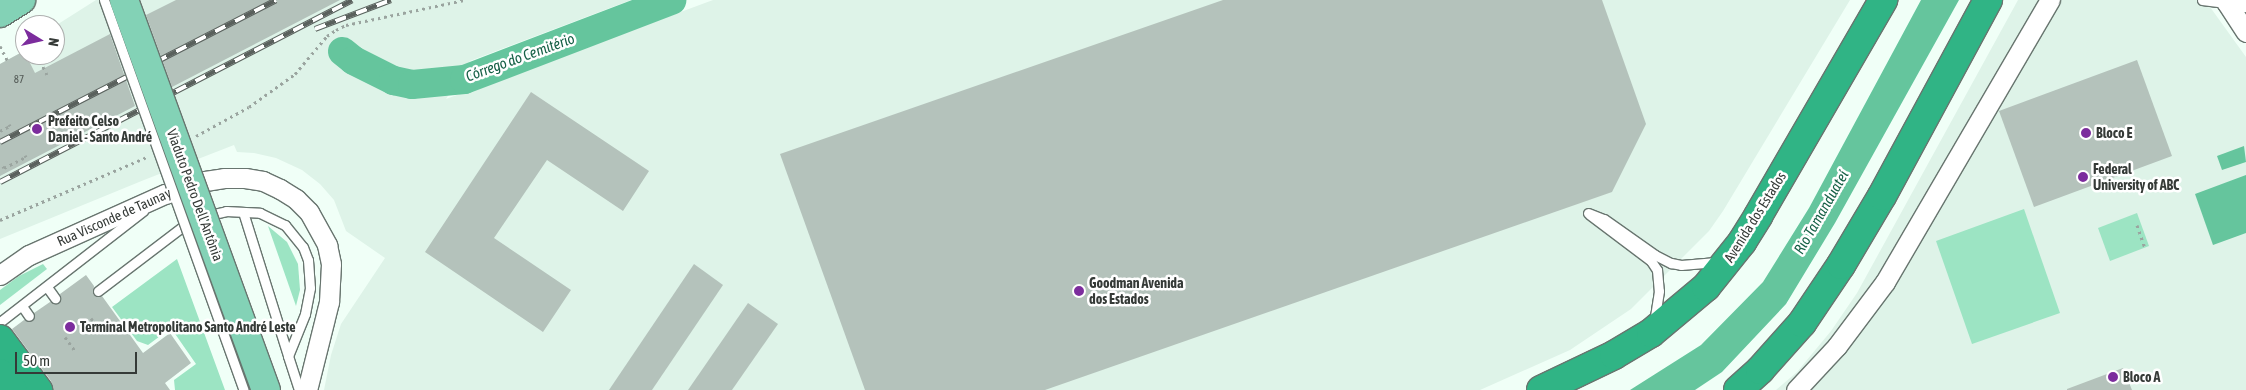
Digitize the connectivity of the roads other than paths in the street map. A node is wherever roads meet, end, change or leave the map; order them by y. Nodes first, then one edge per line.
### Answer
1 (21, 0) edge
2 (104, 0) edge
3 (124, 0) edge
4 (1883, 0) edge
5 (1988, 0) edge
6 (2050, 0) edge
7 (2202, 0) edge
8 (2233, 2) edge
9 (0, 13) edge
10 (2246, 32) edge
11 (165, 194) junction
12 (243, 212) junction
13 (1728, 260) junction
14 (0, 275) edge
15 (47, 287) junction
16 (98, 291) dead end
17 (55, 298) dead end
18 (22, 306) junction
19 (29, 316) dead end
20 (0, 322) edge
21 (1651, 333) junction
22 (0, 339) edge
23 (288, 356) junction
24 (0, 373) edge
25 (13, 390) edge
26 (38, 390) edge
27 (244, 390) edge
28 (266, 390) edge
29 (299, 390) edge
30 (307, 390) edge
31 (1541, 390) edge
32 (1738, 390) edge
33 (1796, 390) edge

1 - 9 main road
2 - 27 lane, Viaduto Pedro Dell'Antônia, bridge
3 - 28 main road, Viaduto Pedro Dell'Antônia, bridge
4 - 13 highway, Avenida dos Estados
5 - 32 highway
6 - 33 street
7 - 8 lane
8 - 10 street
11 - 14 street, Rua Visconde de Taunay
11 - 15 lane
11 - 30 street, Rua Visconde de Taunay
12 - 16 lane
12 - 23 lane
12 - 23 lane
13 - 21 highway, Avenida dos Estados
13 - 21 lane
15 - 17 lane
15 - 18 lane
18 - 19 lane
18 - 20 lane
21 - 31 highway, Avenida dos Estados
22 - 26 highway, bridge
23 - 29 lane
24 - 25 highway, bridge

